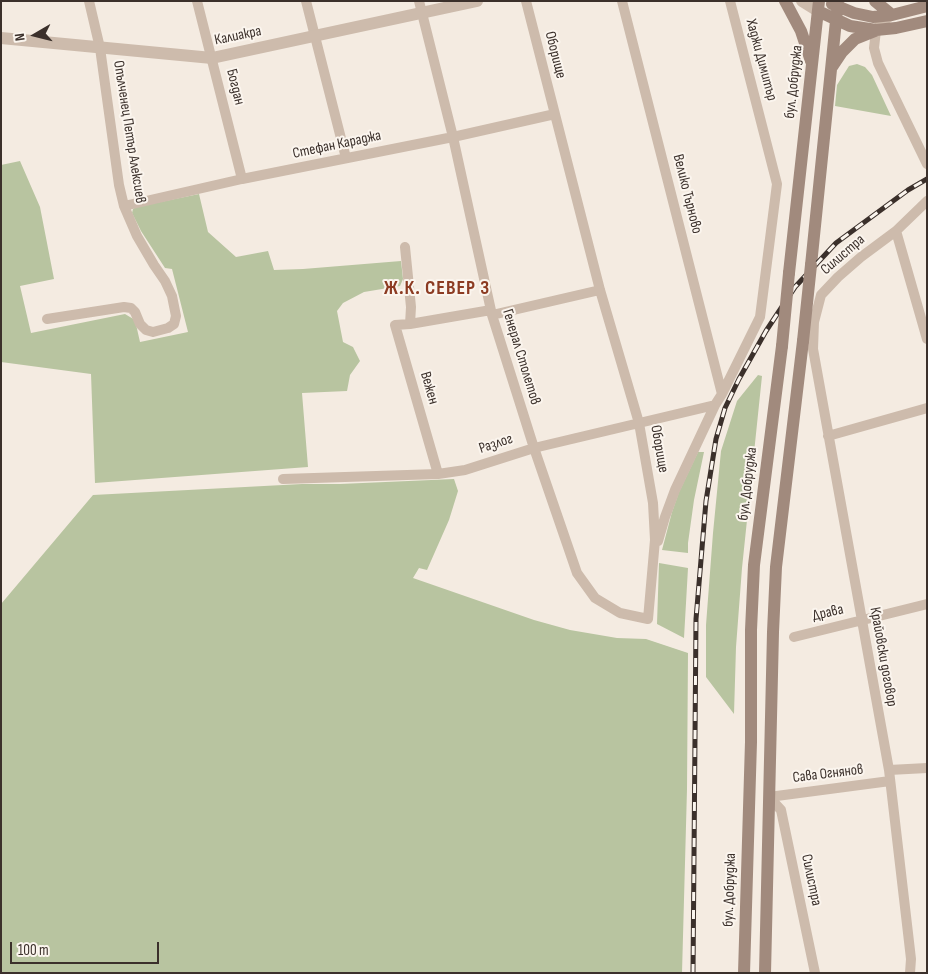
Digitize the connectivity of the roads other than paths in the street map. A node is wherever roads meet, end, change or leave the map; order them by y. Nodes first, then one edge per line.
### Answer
1 (89, 1) edge
2 (197, 1) edge
3 (306, 1) edge
4 (478, 1) edge
5 (526, 1) edge
6 (622, 1) edge
7 (730, 1) edge
8 (785, 1) edge
9 (802, 1) edge
10 (875, 1) edge
11 (834, 3) edge
12 (818, 6) edge
13 (927, 6) edge
14 (420, 7) edge
15 (892, 15) junction
16 (836, 20) junction
17 (927, 21) edge
18 (876, 30) junction
19 (316, 36) junction
20 (1, 38) edge
21 (100, 48) junction
22 (212, 58) junction
23 (812, 66) junction
24 (830, 69) junction
25 (555, 114) junction
26 (453, 136) junction
27 (346, 158) junction
28 (926, 162) edge
29 (800, 174) junction
30 (820, 177) junction
31 (242, 179) junction
32 (927, 202) edge
33 (124, 206) junction
34 (896, 232) junction
35 (405, 247) dead end
36 (600, 290) junction
37 (492, 312) junction
38 (47, 319) dead end
39 (410, 324) junction
40 (927, 339) edge
41 (813, 349) joint
42 (722, 394) junction
43 (715, 405) junction
44 (927, 408) edge
45 (639, 422) junction
46 (828, 436) junction
47 (534, 448) junction
48 (438, 474) junction
49 (283, 479) dead end
50 (654, 559) junction
51 (927, 604) edge
52 (648, 619) joint
53 (861, 621) junction
54 (794, 636) dead end
55 (927, 768) edge
56 (888, 770) junction
57 (890, 781) junction
58 (769, 796) junction
59 (744, 973) edge
60 (765, 973) edge
61 (815, 973) edge
62 (910, 973) edge

1 - 21 street, Опълченец Петър Алексиев
2 - 22 street, Богдан
3 - 19 street
4 - 14 street, Калиакра
5 - 25 street, Оборище
6 - 42 street, Велико Търново
7 - 42 street, Хаджи Димитър
8 - 23 main road
9 - 12 street
10 - 15 main road
11 - 15 main road
11 - 16 main road
12 - 16 main road
12 - 23 main road, бул. Добруджа
13 - 15 main road
14 - 19 street, Калиакра
14 - 26 street, Генерал Столетов
15 - 18 street
16 - 18 main road
16 - 24 main road
17 - 18 main road
18 - 24 main road
18 - 28 street
19 - 22 street, Калиакра
19 - 27 street
20 - 21 street, Калиакра
21 - 22 street, Калиакра
21 - 33 street, Опълченец Петър Алексиев
22 - 31 street, Богдан
23 - 29 main road, бул. Добруджа
24 - 30 main road
25 - 26 street, Стефан Караджа
25 - 36 street, Оборище
26 - 27 street, Стефан Караджа
26 - 37 street, Генерал Столетов
27 - 31 street, Стефан Караджа
29 - 30 main road
29 - 59 main road, бул. Добруджа, bridge
30 - 58 main road, bridge
31 - 33 street, Стефан Караджа
32 - 34 street, Силистра
33 - 38 street, Опълченец Петър Алексиев
34 - 40 street
34 - 41 street, Силистра
35 - 39 street
36 - 37 street
36 - 45 street, Оборище
37 - 39 street
37 - 47 street, Генерал Столетов
39 - 48 street, Вежен
41 - 46 street, Крайовски договор
42 - 43 street
43 - 45 street, Разлог
43 - 50 street
44 - 46 street
45 - 47 street, Разлог
45 - 50 street, Оборище
46 - 53 street, Крайовски договор
47 - 48 street, Разлог
47 - 52 street, Генерал Столетов
48 - 49 street, Разлог
50 - 52 street, Оборище
51 - 53 street, Драва
53 - 54 street, Драва
53 - 56 street, Крайовски договор
55 - 56 street
56 - 57 street, Крайовски договор
57 - 58 street, Сава Огнянов
57 - 62 street, Крайовски договор
58 - 60 main road
58 - 61 street, Силистра

